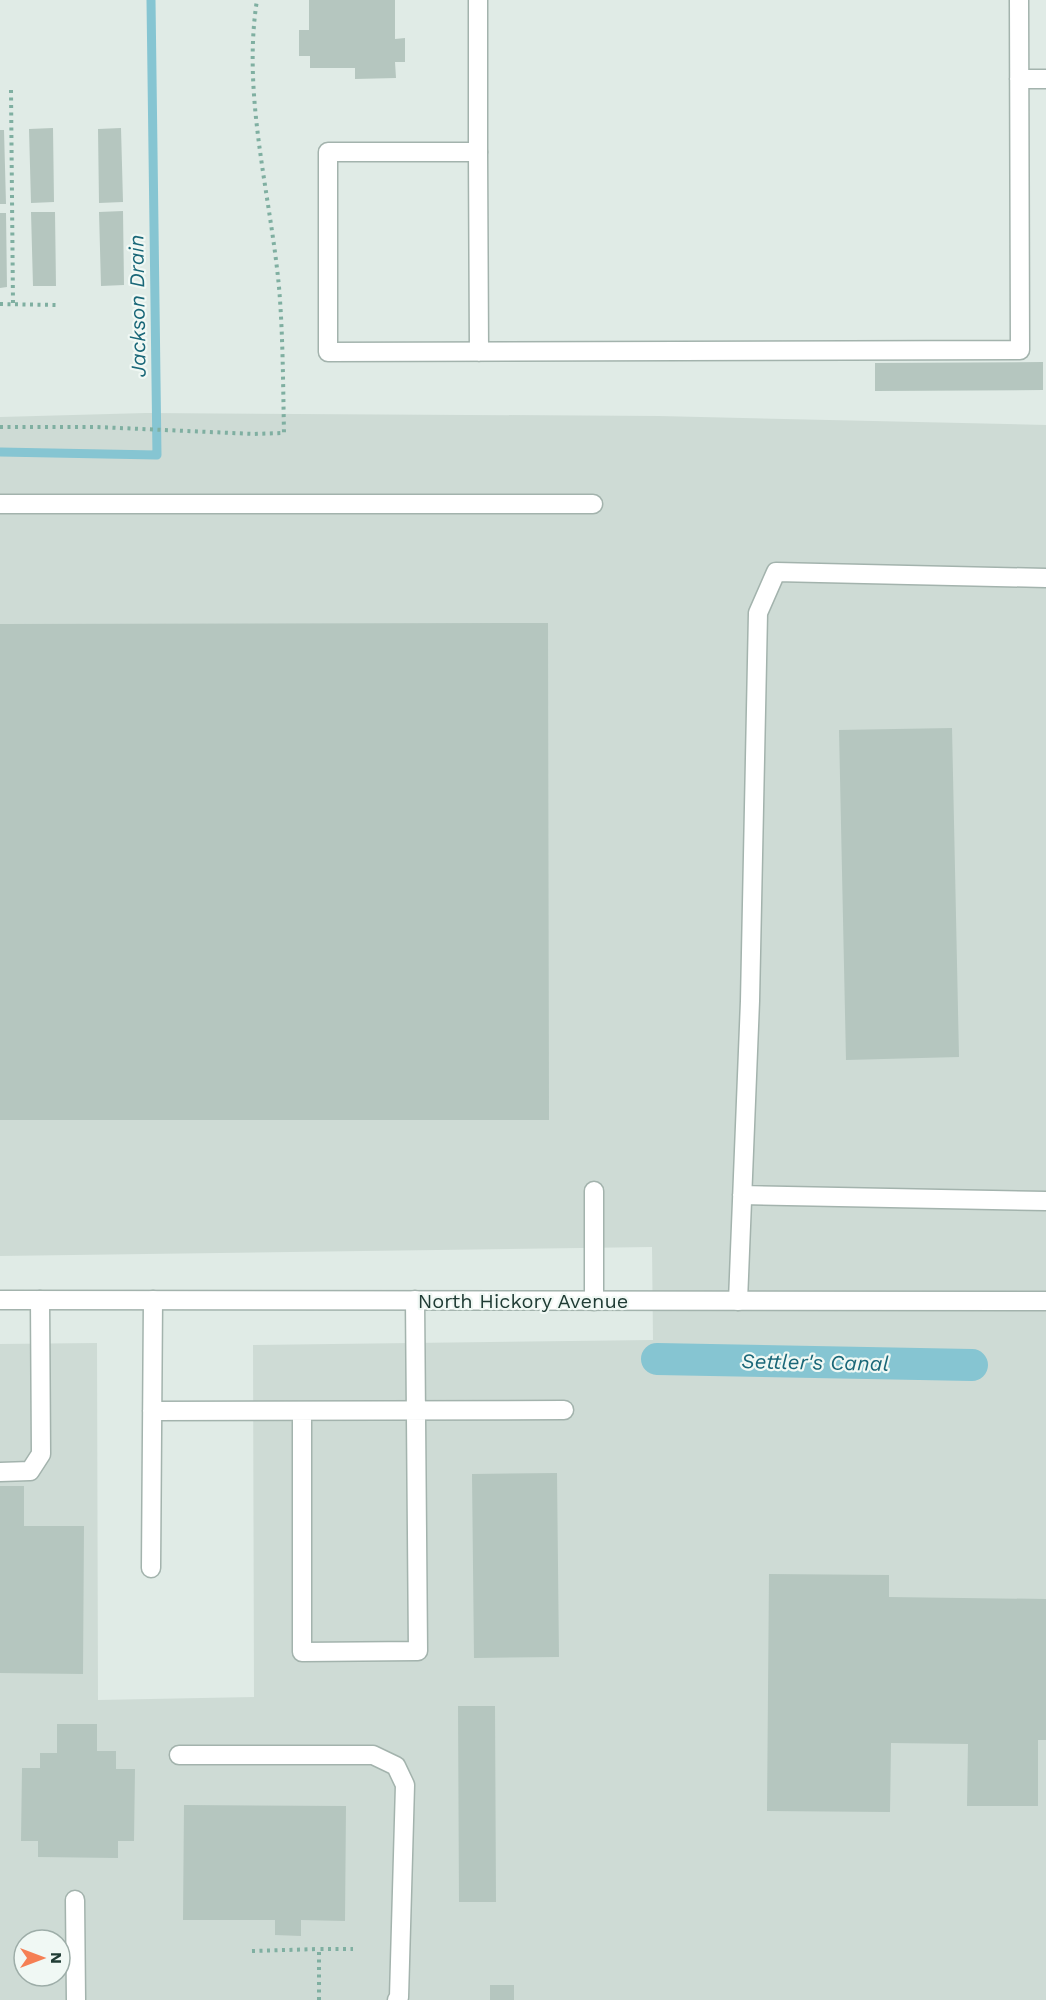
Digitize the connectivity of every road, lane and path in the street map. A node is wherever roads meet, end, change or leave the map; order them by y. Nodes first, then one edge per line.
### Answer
1 (257, 0) edge
2 (478, 0) edge
3 (1019, 0) edge
4 (1019, 79) junction
5 (1046, 79) edge
6 (11, 90) dead end
7 (478, 152) junction
8 (0, 304) edge
9 (13, 304) junction
10 (59, 304) dead end
11 (479, 352) junction
12 (0, 427) edge
13 (0, 504) edge
14 (593, 504) dead end
15 (1046, 578) edge
16 (594, 1191) dead end
17 (742, 1195) junction
18 (1046, 1201) edge
19 (0, 1300) edge
20 (40, 1300) junction
21 (153, 1300) junction
22 (415, 1300) junction
23 (594, 1301) junction
24 (738, 1301) junction
25 (1046, 1301) edge
26 (416, 1410) junction
27 (564, 1410) dead end
28 (152, 1411) junction
29 (302, 1411) junction
30 (0, 1472) edge
31 (151, 1568) dead end
32 (179, 1755) dead end
33 (75, 1900) dead end
34 (319, 1949) junction
35 (353, 1949) dead end
36 (252, 1951) dead end
37 (76, 2000) edge
38 (320, 2000) edge
39 (398, 2000) edge

1 - 12 path
2 - 7 street
3 - 4 street
4 - 5 street
4 - 11 street
6 - 9 path
7 - 11 street
7 - 11 street
8 - 9 path
9 - 10 path
13 - 14 street
15 - 17 street
16 - 23 street
17 - 18 street
17 - 24 street
19 - 20 street, North Hickory Avenue
20 - 21 street, North Hickory Avenue
20 - 30 street
21 - 22 street, North Hickory Avenue
21 - 28 street
22 - 23 street, North Hickory Avenue
22 - 26 street
23 - 24 street, North Hickory Avenue
24 - 25 street, North Hickory Avenue
26 - 27 street
26 - 29 street
26 - 29 street
28 - 29 street
28 - 31 street
32 - 39 street
33 - 37 street
34 - 35 path
34 - 36 path
34 - 38 path

